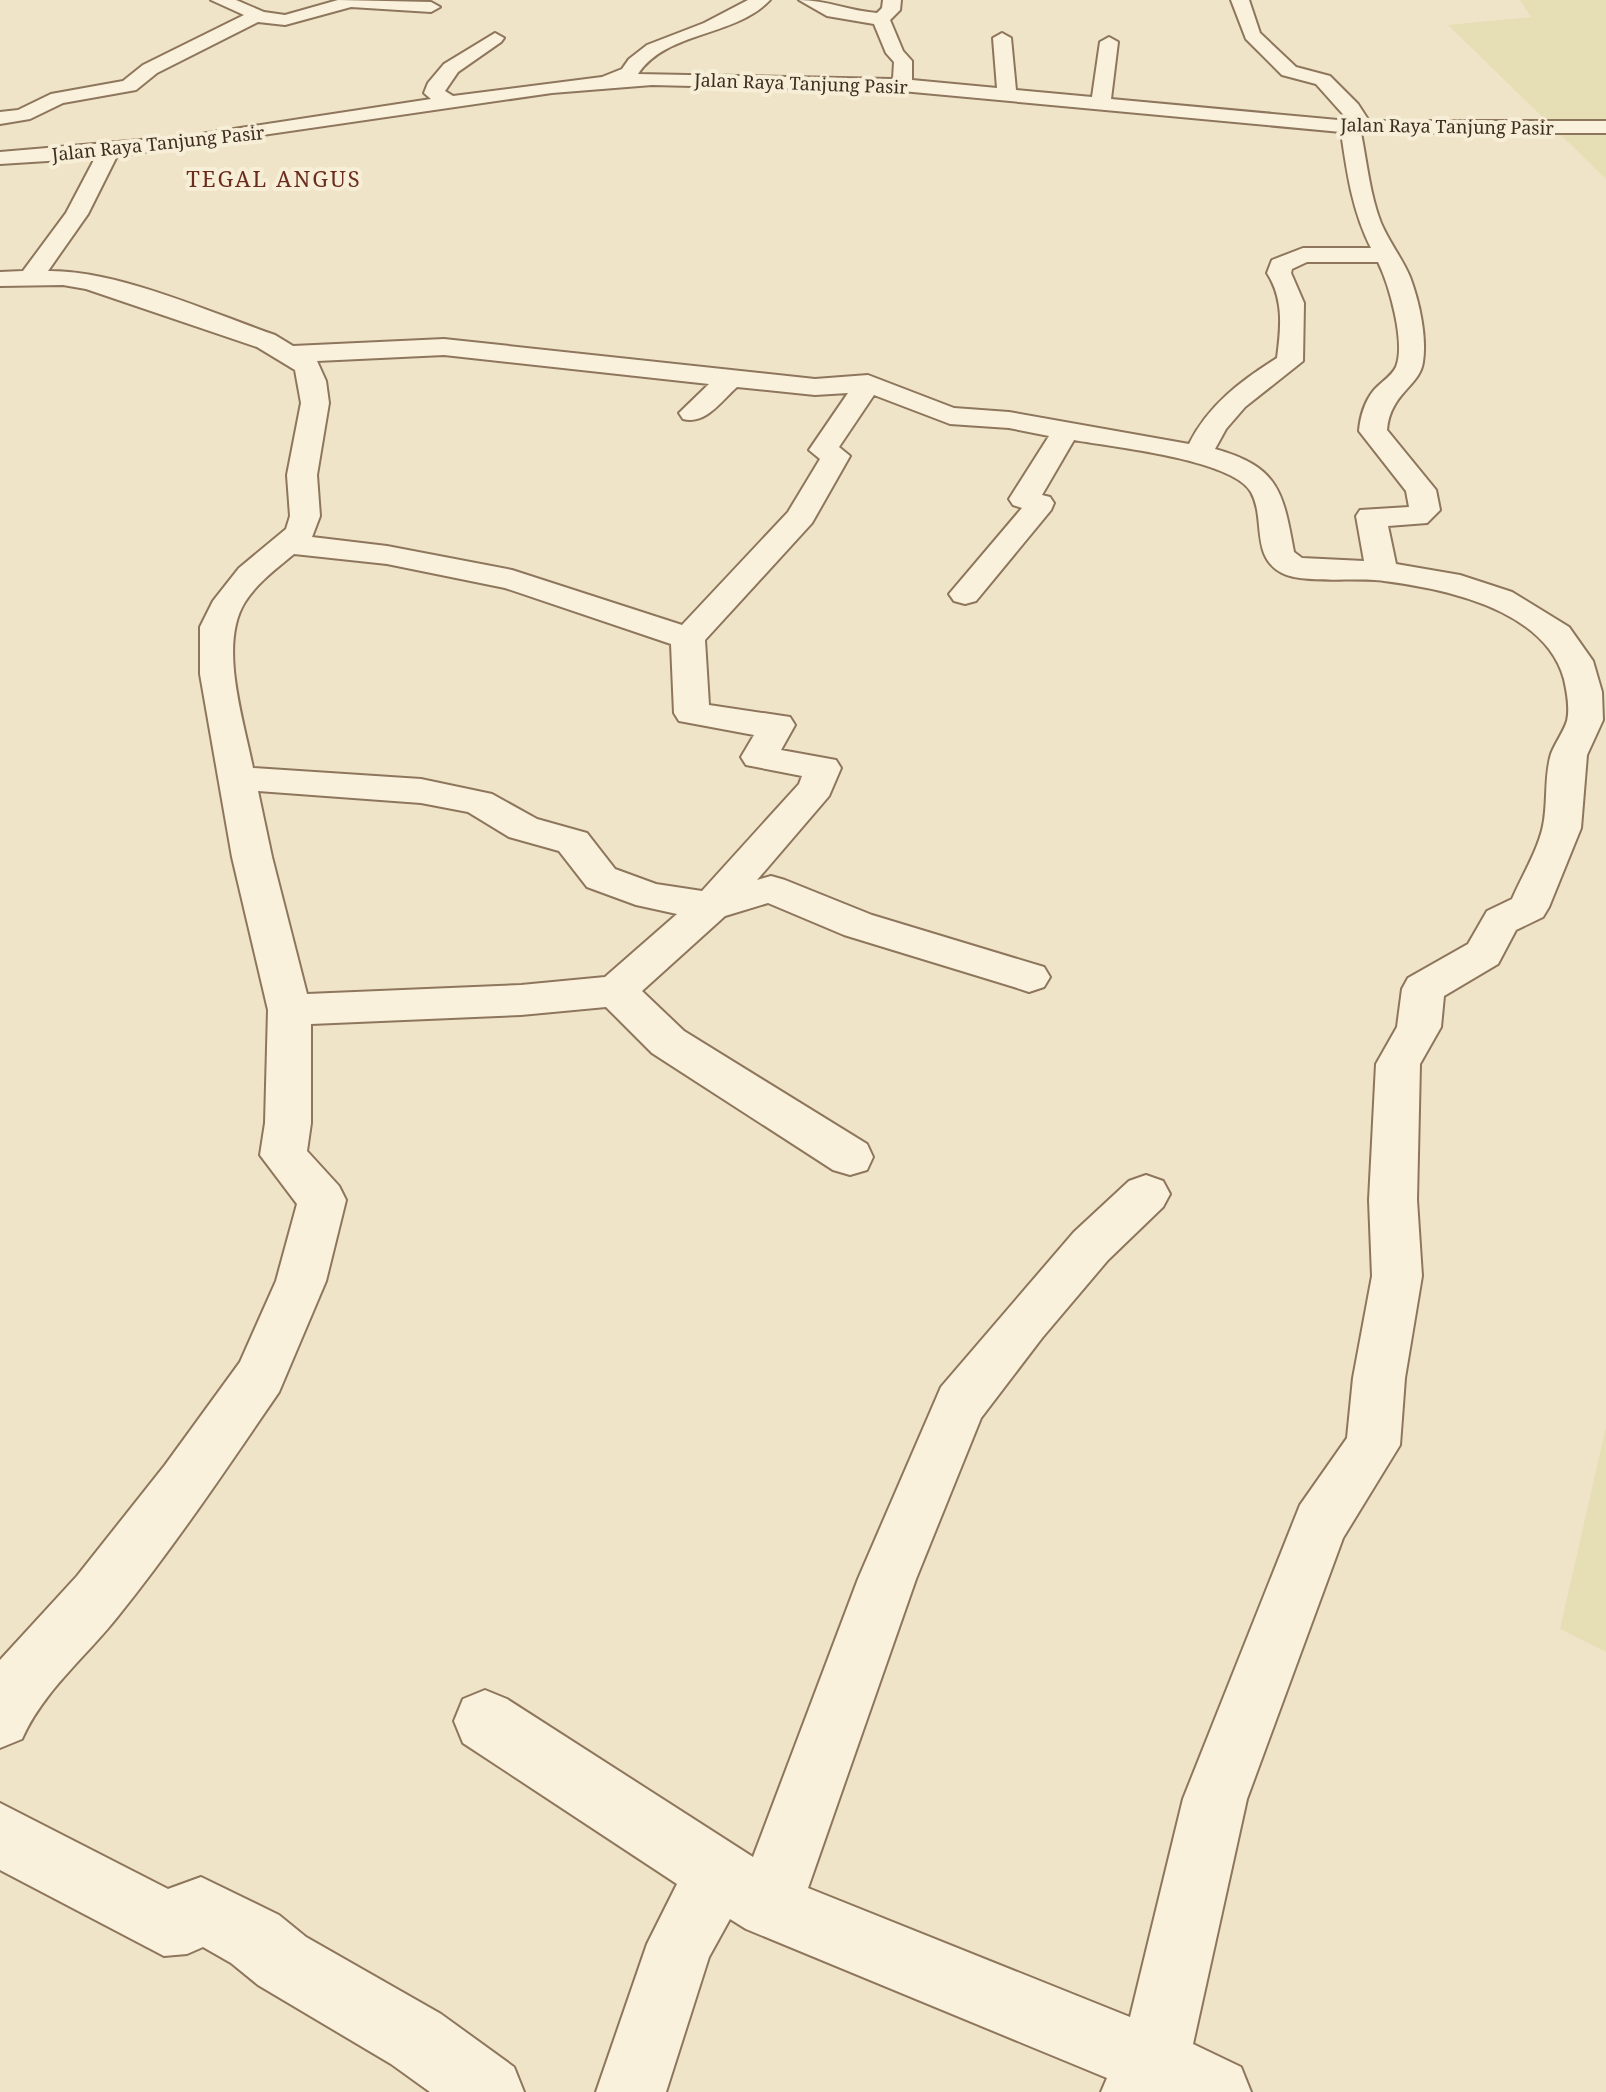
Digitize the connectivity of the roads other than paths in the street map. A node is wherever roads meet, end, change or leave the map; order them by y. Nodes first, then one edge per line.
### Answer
1 (220, 0) edge
2 (761, 0) edge
3 (808, 0) edge
4 (892, 0) edge
5 (1240, 0) edge
6 (431, 10) edge
7 (255, 16) junction
8 (881, 19) junction
9 (464, 33) dead end
10 (1002, 38) dead end
11 (1109, 42) dead end
12 (606, 81) junction
13 (902, 85) junction
14 (1007, 95) junction
15 (451, 103) junction
16 (1101, 103) junction
17 (0, 118) edge
18 (1356, 127) junction
19 (1606, 127) edge
20 (109, 151) junction
21 (0, 158) edge
22 (1387, 255) junction
23 (15, 279) edge
24 (290, 354) junction
25 (733, 376) junction
26 (868, 383) junction
27 (693, 413) dead end
28 (1065, 432) junction
29 (1198, 454) junction
30 (287, 544) junction
31 (1382, 571) junction
32 (965, 594) dead end
33 (688, 638) junction
34 (237, 778) junction
35 (711, 906) junction
36 (1029, 977) dead end
37 (616, 991) junction
38 (290, 1010) junction
39 (850, 1157) dead end
40 (1146, 1194) dead end
41 (0, 1717) edge
42 (485, 1721) dead end
43 (0, 1835) edge
44 (744, 1890) junction
45 (1145, 2077) edge
46 (489, 2092) edge
47 (631, 2092) edge
48 (1216, 2092) edge

1 - 7 street
2 - 12 street
3 - 8 street
4 - 8 street
5 - 18 street
6 - 7 street
7 - 17 street
8 - 13 street
9 - 15 street
10 - 14 street
11 - 16 street
12 - 13 street, Jalan Raya Tanjung Pasir
12 - 15 street, Jalan Raya Tanjung Pasir
13 - 14 street, Jalan Raya Tanjung Pasir
14 - 16 street, Jalan Raya Tanjung Pasir
15 - 20 street, Jalan Raya Tanjung Pasir
16 - 18 street, Jalan Raya Tanjung Pasir
18 - 19 street, Jalan Raya Tanjung Pasir
18 - 22 street
20 - 21 street, Jalan Raya Tanjung Pasir
20 - 23 street
22 - 29 street
22 - 31 street
23 - 24 street
24 - 25 street
24 - 30 street
25 - 26 street
25 - 27 street
26 - 28 street
26 - 33 street
28 - 29 street
28 - 32 street
29 - 31 street
30 - 33 street
30 - 34 street
31 - 45 street
33 - 35 street
34 - 35 street
34 - 38 street
35 - 36 street
35 - 37 street
37 - 38 street
37 - 39 street
38 - 41 street
40 - 44 street
42 - 44 street
43 - 46 street
44 - 45 street
44 - 47 street
45 - 48 street

